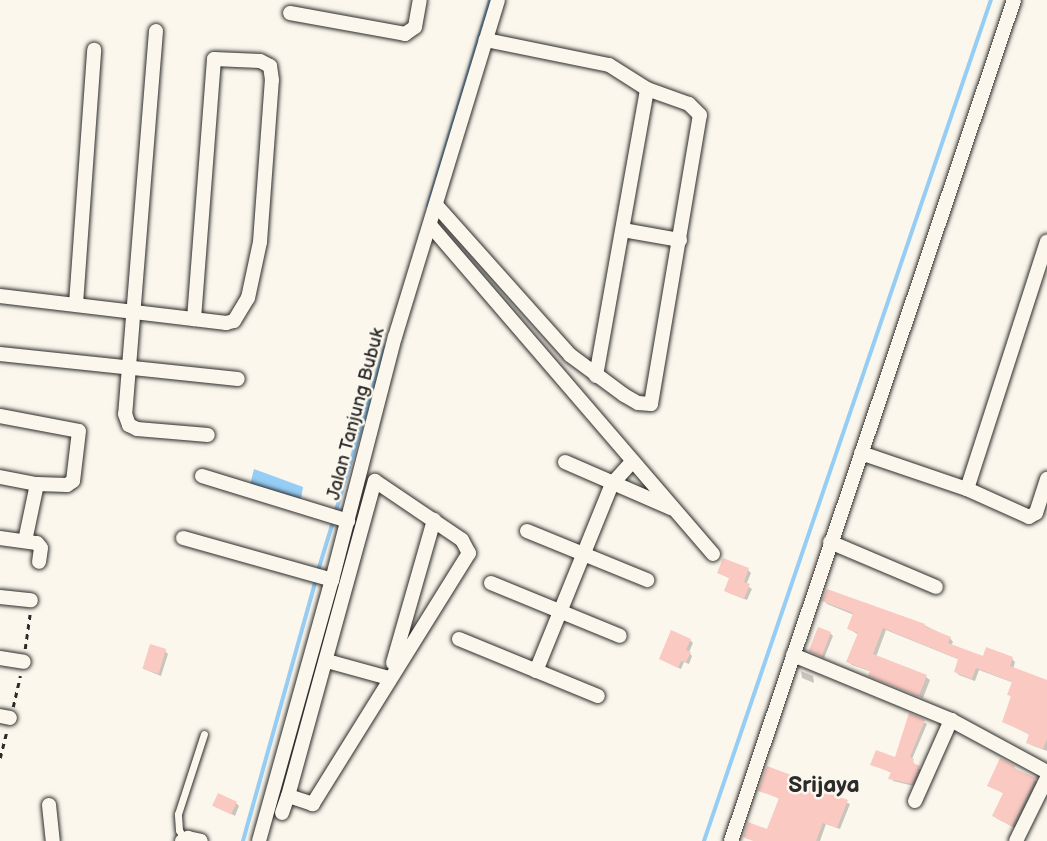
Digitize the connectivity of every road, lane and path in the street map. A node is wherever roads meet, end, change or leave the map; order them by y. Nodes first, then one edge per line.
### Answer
1 (421, 0) edge
2 (498, 0) edge
3 (1014, 0) edge
4 (290, 13) dead end
5 (156, 31) dead end
6 (486, 40) junction
7 (94, 50) dead end
8 (647, 89) junction
9 (436, 205) junction
10 (430, 225) junction
11 (623, 230) junction
12 (680, 240) junction
13 (1047, 242) edge
14 (0, 296) edge
15 (76, 304) junction
16 (134, 310) junction
17 (194, 319) junction
18 (0, 354) edge
19 (129, 368) junction
20 (596, 376) junction
21 (238, 379) dead end
22 (0, 416) edge
23 (208, 435) dead end
24 (861, 453) junction
25 (565, 461) dead end
26 (633, 461) junction
27 (0, 477) edge
28 (202, 477) dead end
29 (1047, 479) edge
30 (37, 484) junction
31 (612, 484) junction
32 (967, 489) junction
33 (676, 510) junction
34 (344, 520) junction
35 (434, 520) junction
36 (527, 531) dead end
37 (0, 538) edge
38 (183, 538) dead end
39 (25, 541) junction
40 (830, 542) junction
41 (713, 554) dead end
42 (583, 555) junction
43 (39, 562) dead end
44 (328, 579) junction
45 (647, 580) dead end
46 (491, 583) dead end
47 (936, 587) dead end
48 (0, 597) edge
49 (31, 600) joint
50 (559, 612) junction
51 (620, 636) dead end
52 (459, 639) dead end
53 (313, 650) junction
54 (793, 655) junction
55 (0, 658) edge
56 (327, 658) junction
57 (24, 662) joint
58 (536, 671) junction
59 (389, 678) junction
60 (598, 696) dead end
61 (951, 720) junction
62 (204, 734) dead end
63 (1047, 772) edge
64 (1047, 778) edge
65 (915, 800) dead end
66 (270, 801) junction
67 (49, 805) dead end
68 (285, 805) junction
69 (183, 840) edge
70 (53, 841) edge
71 (201, 841) edge
72 (259, 841) edge
73 (731, 841) edge
74 (1016, 841) edge

1 - 4 street
2 - 6 street, Jalan Tanjung Bubuk
3 - 24 street
5 - 16 street
6 - 8 street
6 - 9 street, Jalan Tanjung Bubuk
7 - 15 street
8 - 11 street
8 - 12 street
9 - 10 street, Jalan Tanjung Bubuk
9 - 20 street
10 - 26 street
10 - 34 street, Jalan Tanjung Bubuk
11 - 12 street
11 - 20 street
12 - 20 street
13 - 32 street
14 - 15 street
15 - 16 street
16 - 17 street
16 - 19 street
17 - 17 street
18 - 19 street
19 - 21 street
19 - 23 street
22 - 30 street
24 - 32 street
24 - 40 street
25 - 31 street
26 - 31 street
26 - 33 street
27 - 30 street
28 - 34 street
29 - 32 street
30 - 39 street
31 - 33 street
31 - 42 street
33 - 41 street
34 - 44 street, Jalan Tanjung Bubuk
35 - 56 street
35 - 59 street
35 - 59 street
36 - 42 street
37 - 39 street
38 - 44 street
39 - 43 street
40 - 47 street
40 - 54 street
42 - 45 street
42 - 50 street
44 - 53 street, Jalan Tanjung Bubuk
46 - 50 street
48 - 49 street
49 - 57 path
50 - 51 street
50 - 58 street
52 - 58 street
53 - 56 street
53 - 66 street, Jalan Tanjung Bubuk
54 - 61 street
54 - 73 street
55 - 57 street
56 - 59 street
56 - 68 street
58 - 60 street
59 - 68 street
61 - 63 street
61 - 65 street
62 - 69 lane
64 - 74 street
66 - 68 street
66 - 72 street, Jalan Tanjung Bubuk
67 - 70 street
69 - 71 street

